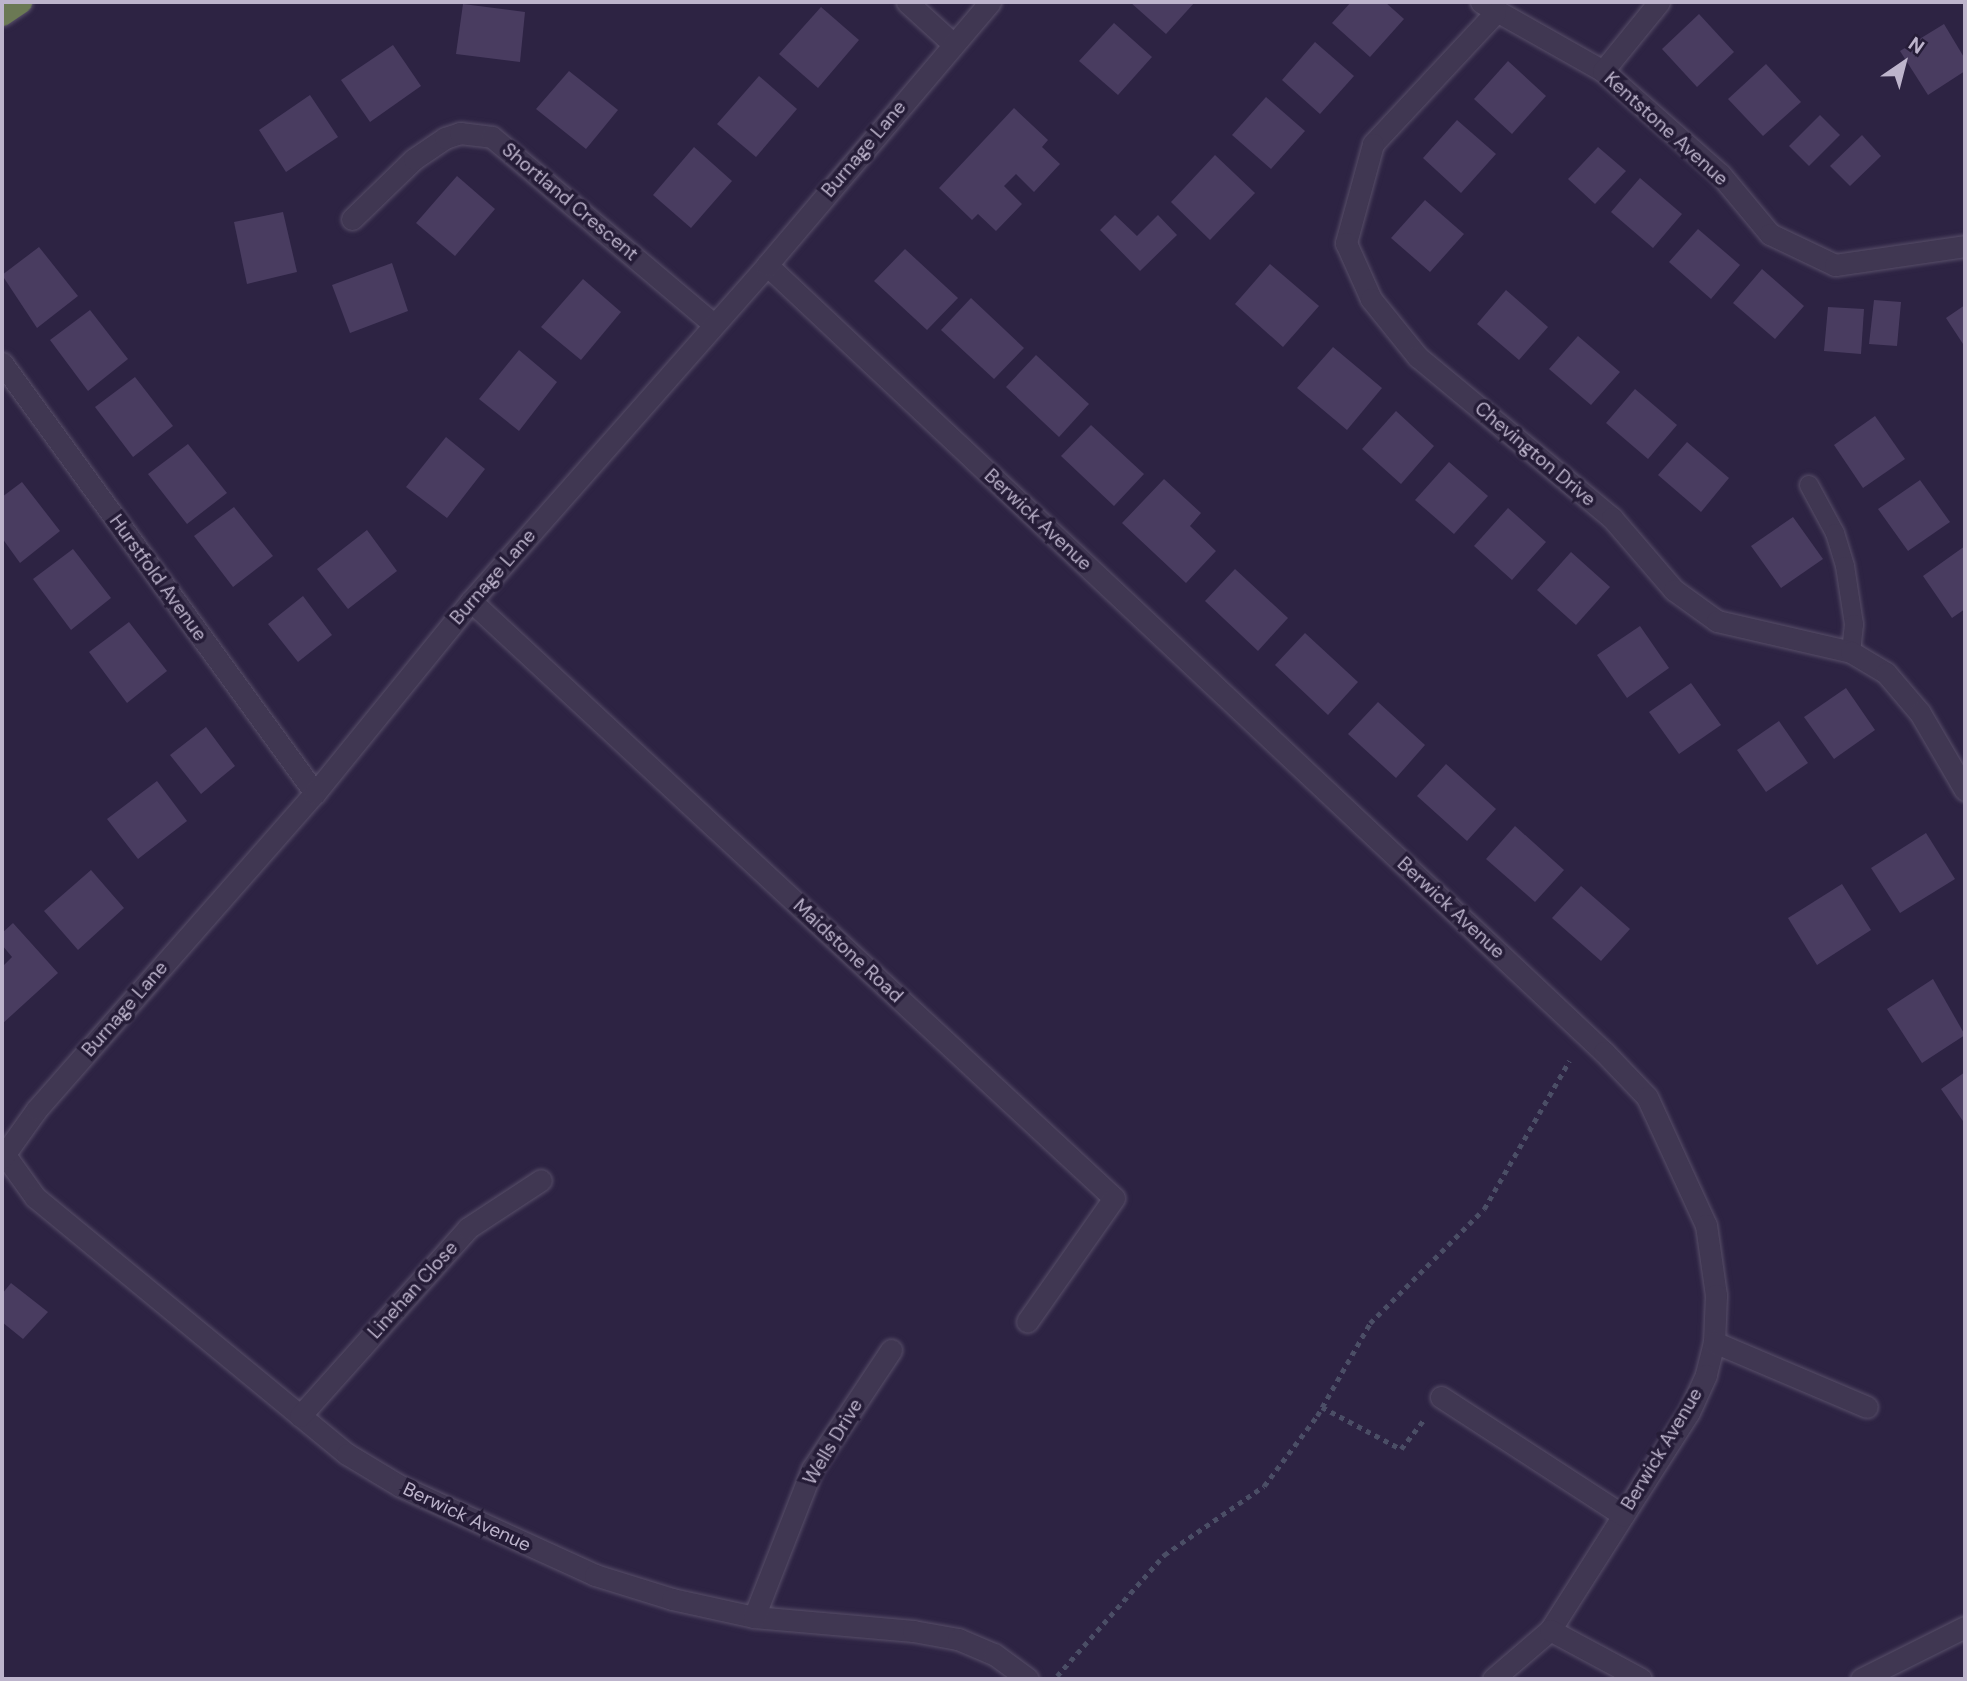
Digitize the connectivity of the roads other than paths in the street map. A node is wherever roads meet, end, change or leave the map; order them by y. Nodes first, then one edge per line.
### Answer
1 (21, 2) edge
2 (907, 2) edge
3 (990, 2) edge
4 (1659, 2) edge
5 (1488, 8) edge
6 (2, 15) edge
7 (952, 43) junction
8 (1602, 71) junction
9 (352, 219) dead end
10 (1965, 246) edge
11 (767, 265) junction
12 (713, 324) junction
13 (2, 363) edge
14 (1809, 485) dead end
15 (471, 601) junction
16 (1851, 652) junction
17 (1965, 789) edge
18 (315, 793) junction
19 (3, 1155) edge
20 (541, 1180) dead end
21 (1027, 1322) dead end
22 (1714, 1342) junction
23 (891, 1350) dead end
24 (1441, 1397) road end
25 (1867, 1407) dead end
26 (299, 1416) junction
27 (1623, 1516) junction
28 (754, 1617) junction
29 (1965, 1627) edge
30 (1550, 1630) junction
31 (1028, 1679) edge
32 (1493, 1679) edge
33 (1641, 1679) edge
34 (1861, 1679) edge

1 - 6 highway
2 - 7 street
3 - 7 street, Burnage Lane
4 - 8 street
5 - 8 street, Kentstone Avenue
5 - 16 street, Chevington Drive
7 - 11 street, Burnage Lane
8 - 10 street, Kentstone Avenue
9 - 12 street, Shortland Crescent
11 - 12 street, Burnage Lane
11 - 22 street, Berwick Avenue
12 - 15 street, Burnage Lane
13 - 18 street, Hurstfold Avenue
14 - 16 lane
15 - 18 street, Burnage Lane
15 - 21 street, Maidstone Road
16 - 17 street, Chevington Drive
18 - 19 street, Burnage Lane
19 - 26 street, Berwick Avenue
20 - 26 street, Linehan Close
22 - 25 street
22 - 27 street, Berwick Avenue
23 - 28 street, Wells Drive
24 - 27 street
26 - 28 street, Berwick Avenue
27 - 30 street, Berwick Avenue
28 - 31 street, Berwick Avenue
29 - 34 street
30 - 32 street, Berwick Avenue
30 - 33 street

